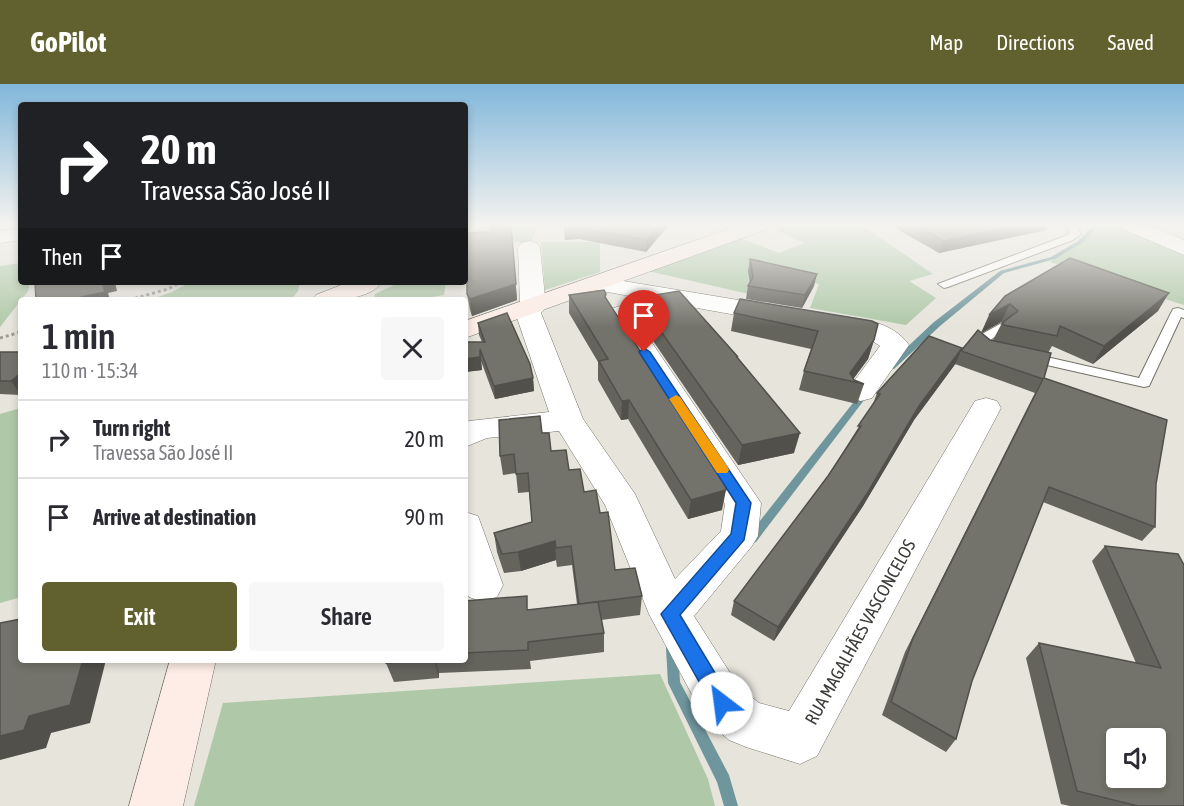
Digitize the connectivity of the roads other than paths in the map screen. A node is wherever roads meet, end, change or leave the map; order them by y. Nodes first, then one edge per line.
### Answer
1 (529, 260) edge
2 (666, 260) edge
3 (1010, 260) edge
4 (599, 284) junction
5 (944, 284) dead end
6 (362, 285) edge
7 (332, 297) edge
8 (530, 308) junction
9 (620, 314) dead end
10 (1184, 314) edge
11 (1000, 328) edge
12 (468, 329) edge
13 (861, 392) edge
14 (986, 408) dead end
15 (568, 420) junction
16 (468, 434) edge
17 (468, 536) edge
18 (483, 585) dead end
19 (670, 614) junction
20 (192, 663) edge
21 (156, 806) edge

1 - 8 street, RUA MAGALHÃES VASCONCELOS
2 - 4 street
3 - 5 lane
4 - 8 street
4 - 13 street
6 - 7 street
8 - 12 street
8 - 15 street, RUA MAGALHÃES VASCONCELOS
9 - 19 street
10 - 11 lane
14 - 19 street, RUA MAGALHÃES VASCONCELOS
15 - 16 street
15 - 19 street, RUA MAGALHÃES VASCONCELOS
17 - 18 street
20 - 21 street

